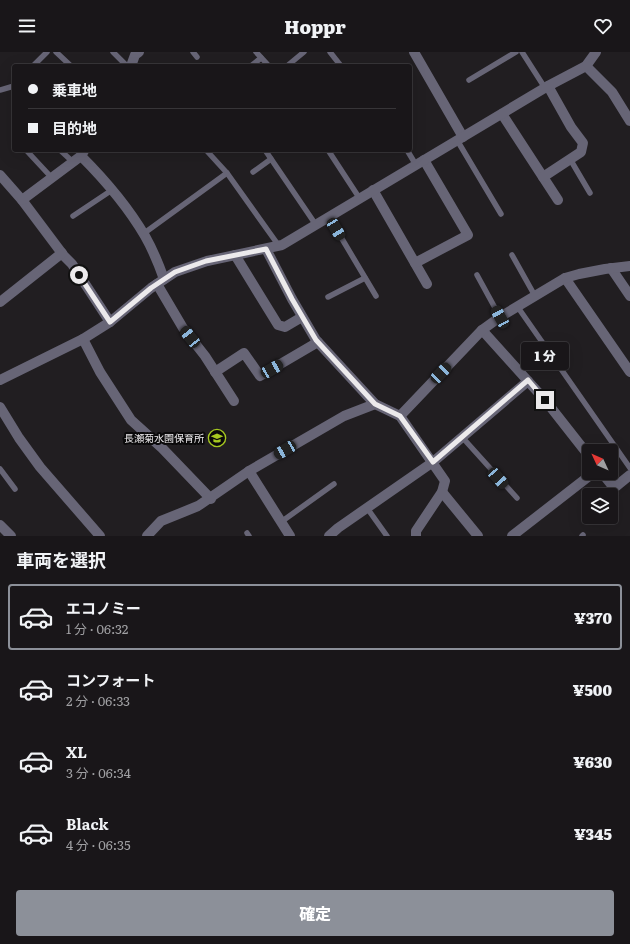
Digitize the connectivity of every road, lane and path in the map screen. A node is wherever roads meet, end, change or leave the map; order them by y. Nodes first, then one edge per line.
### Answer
1 (47, 52) edge
2 (56, 52) edge
3 (113, 52) edge
4 (139, 52) edge
5 (256, 52) edge
6 (304, 52) edge
7 (330, 52) edge
8 (414, 52) edge
9 (516, 52) edge
10 (522, 52) edge
11 (596, 52) edge
12 (261, 58) junction
13 (35, 64) edge
14 (69, 64) edge
15 (125, 64) edge
16 (132, 64) edge
17 (254, 64) edge
18 (267, 64) edge
19 (289, 64) edge
20 (339, 64) edge
21 (586, 66) junction
22 (469, 80) dead end
23 (12, 87) edge
24 (546, 87) junction
25 (0, 90) edge
26 (627, 109) edge
27 (502, 114) junction
28 (630, 121) edge
29 (460, 139) junction
30 (28, 152) edge
31 (67, 152) edge
32 (208, 152) edge
33 (266, 152) edge
34 (329, 152) edge
35 (409, 152) edge
36 (80, 156) edge
37 (271, 159) junction
38 (570, 159) junction
39 (420, 163) junction
40 (254, 172) dead end
41 (227, 173) junction
42 (543, 177) junction
43 (52, 178) junction
44 (2, 180) edge
45 (112, 190) junction
46 (374, 190) junction
47 (590, 192) dead end
48 (360, 199) junction
49 (22, 200) junction
50 (558, 200) dead end
51 (501, 214) dead end
52 (73, 216) dead end
53 (329, 217) junction
54 (316, 225) junction
55 (143, 234) junction
56 (279, 246) junction
57 (266, 249) junction
58 (62, 253) junction
59 (235, 255) junction
60 (512, 255) dead end
61 (415, 263) junction
62 (630, 266) edge
63 (610, 268) junction
64 (477, 275) dead end
65 (365, 278) junction
66 (565, 278) junction
67 (161, 282) junction
68 (427, 284) dead end
69 (376, 296) dead end
70 (535, 296) junction
71 (630, 296) edge
72 (328, 297) dead end
73 (0, 302) edge
74 (517, 306) junction
75 (302, 317) junction
76 (500, 317) junction
77 (110, 322) junction
78 (482, 330) junction
79 (83, 338) junction
80 (318, 342) junction
81 (0, 368) edge
82 (215, 372) junction
83 (630, 372) edge
84 (2, 378) edge
85 (528, 380) junction
86 (234, 401) dead end
87 (375, 404) junction
88 (0, 407) edge
89 (400, 416) junction
90 (462, 437) junction
91 (582, 447) edge
92 (433, 462) junction
93 (630, 468) edge
94 (0, 469) edge
95 (250, 471) junction
96 (630, 475) edge
97 (584, 480) edge
98 (608, 480) edge
99 (334, 484) dead end
100 (15, 489) dead end
101 (442, 492) junction
102 (517, 498) dead end
103 (211, 499) junction
104 (367, 508) junction
105 (282, 522) junction
106 (0, 525) edge
107 (11, 536) edge
108 (100, 536) edge
109 (147, 536) edge
110 (290, 536) edge
111 (329, 536) edge
112 (387, 536) edge
113 (416, 536) edge
114 (478, 536) edge
115 (512, 536) edge

1 - 13 lane
2 - 14 lane
3 - 15 lane
4 - 16 street
5 - 12 lane
6 - 19 lane
7 - 20 lane
8 - 29 street
9 - 22 lane
10 - 24 lane
11 - 21 street
12 - 17 lane
12 - 18 lane
21 - 24 street
21 - 26 street
23 - 25 lane
24 - 27 street
24 - 38 street
26 - 28 street
27 - 29 street
27 - 42 street
29 - 39 street
29 - 51 lane
30 - 43 lane
31 - 36 lane
32 - 41 lane
33 - 37 lane
34 - 48 lane
35 - 39 lane
36 - 43 street
36 - 45 street
37 - 40 lane
37 - 54 lane
38 - 42 street
38 - 47 lane
39 - 46 street
39 - 61 street
41 - 55 lane
41 - 56 lane
42 - 50 street
43 - 49 street
44 - 49 street
45 - 52 lane
45 - 55 street
46 - 48 street
46 - 61 street
48 - 53 street
49 - 58 street
53 - 54 street
53 - 65 lane
54 - 56 street
55 - 67 street
56 - 57 street
57 - 59 street
57 - 75 street
58 - 73 street
58 - 77 street
59 - 67 street
59 - 75 street
60 - 70 lane
61 - 68 street
62 - 63 street
63 - 66 street
63 - 71 street
64 - 76 lane
65 - 69 lane
65 - 72 lane
66 - 70 street
66 - 83 street
67 - 77 street
67 - 82 street
70 - 74 street
74 - 76 street
74 - 93 lane
75 - 80 street
76 - 78 street
77 - 79 street
78 - 85 street
78 - 89 street
79 - 84 street
79 - 103 street
80 - 82 street
80 - 87 street
81 - 84 street
82 - 86 street
85 - 90 street
85 - 91 street
87 - 89 street
87 - 95 street
88 - 108 street
89 - 92 street
90 - 92 street
90 - 102 lane
92 - 101 street
92 - 104 street
94 - 100 lane
95 - 103 street
95 - 105 street
96 - 98 street
97 - 115 street
99 - 105 lane
101 - 113 street
101 - 114 street
103 - 109 street
104 - 111 street
104 - 112 lane
105 - 110 street
106 - 107 street

